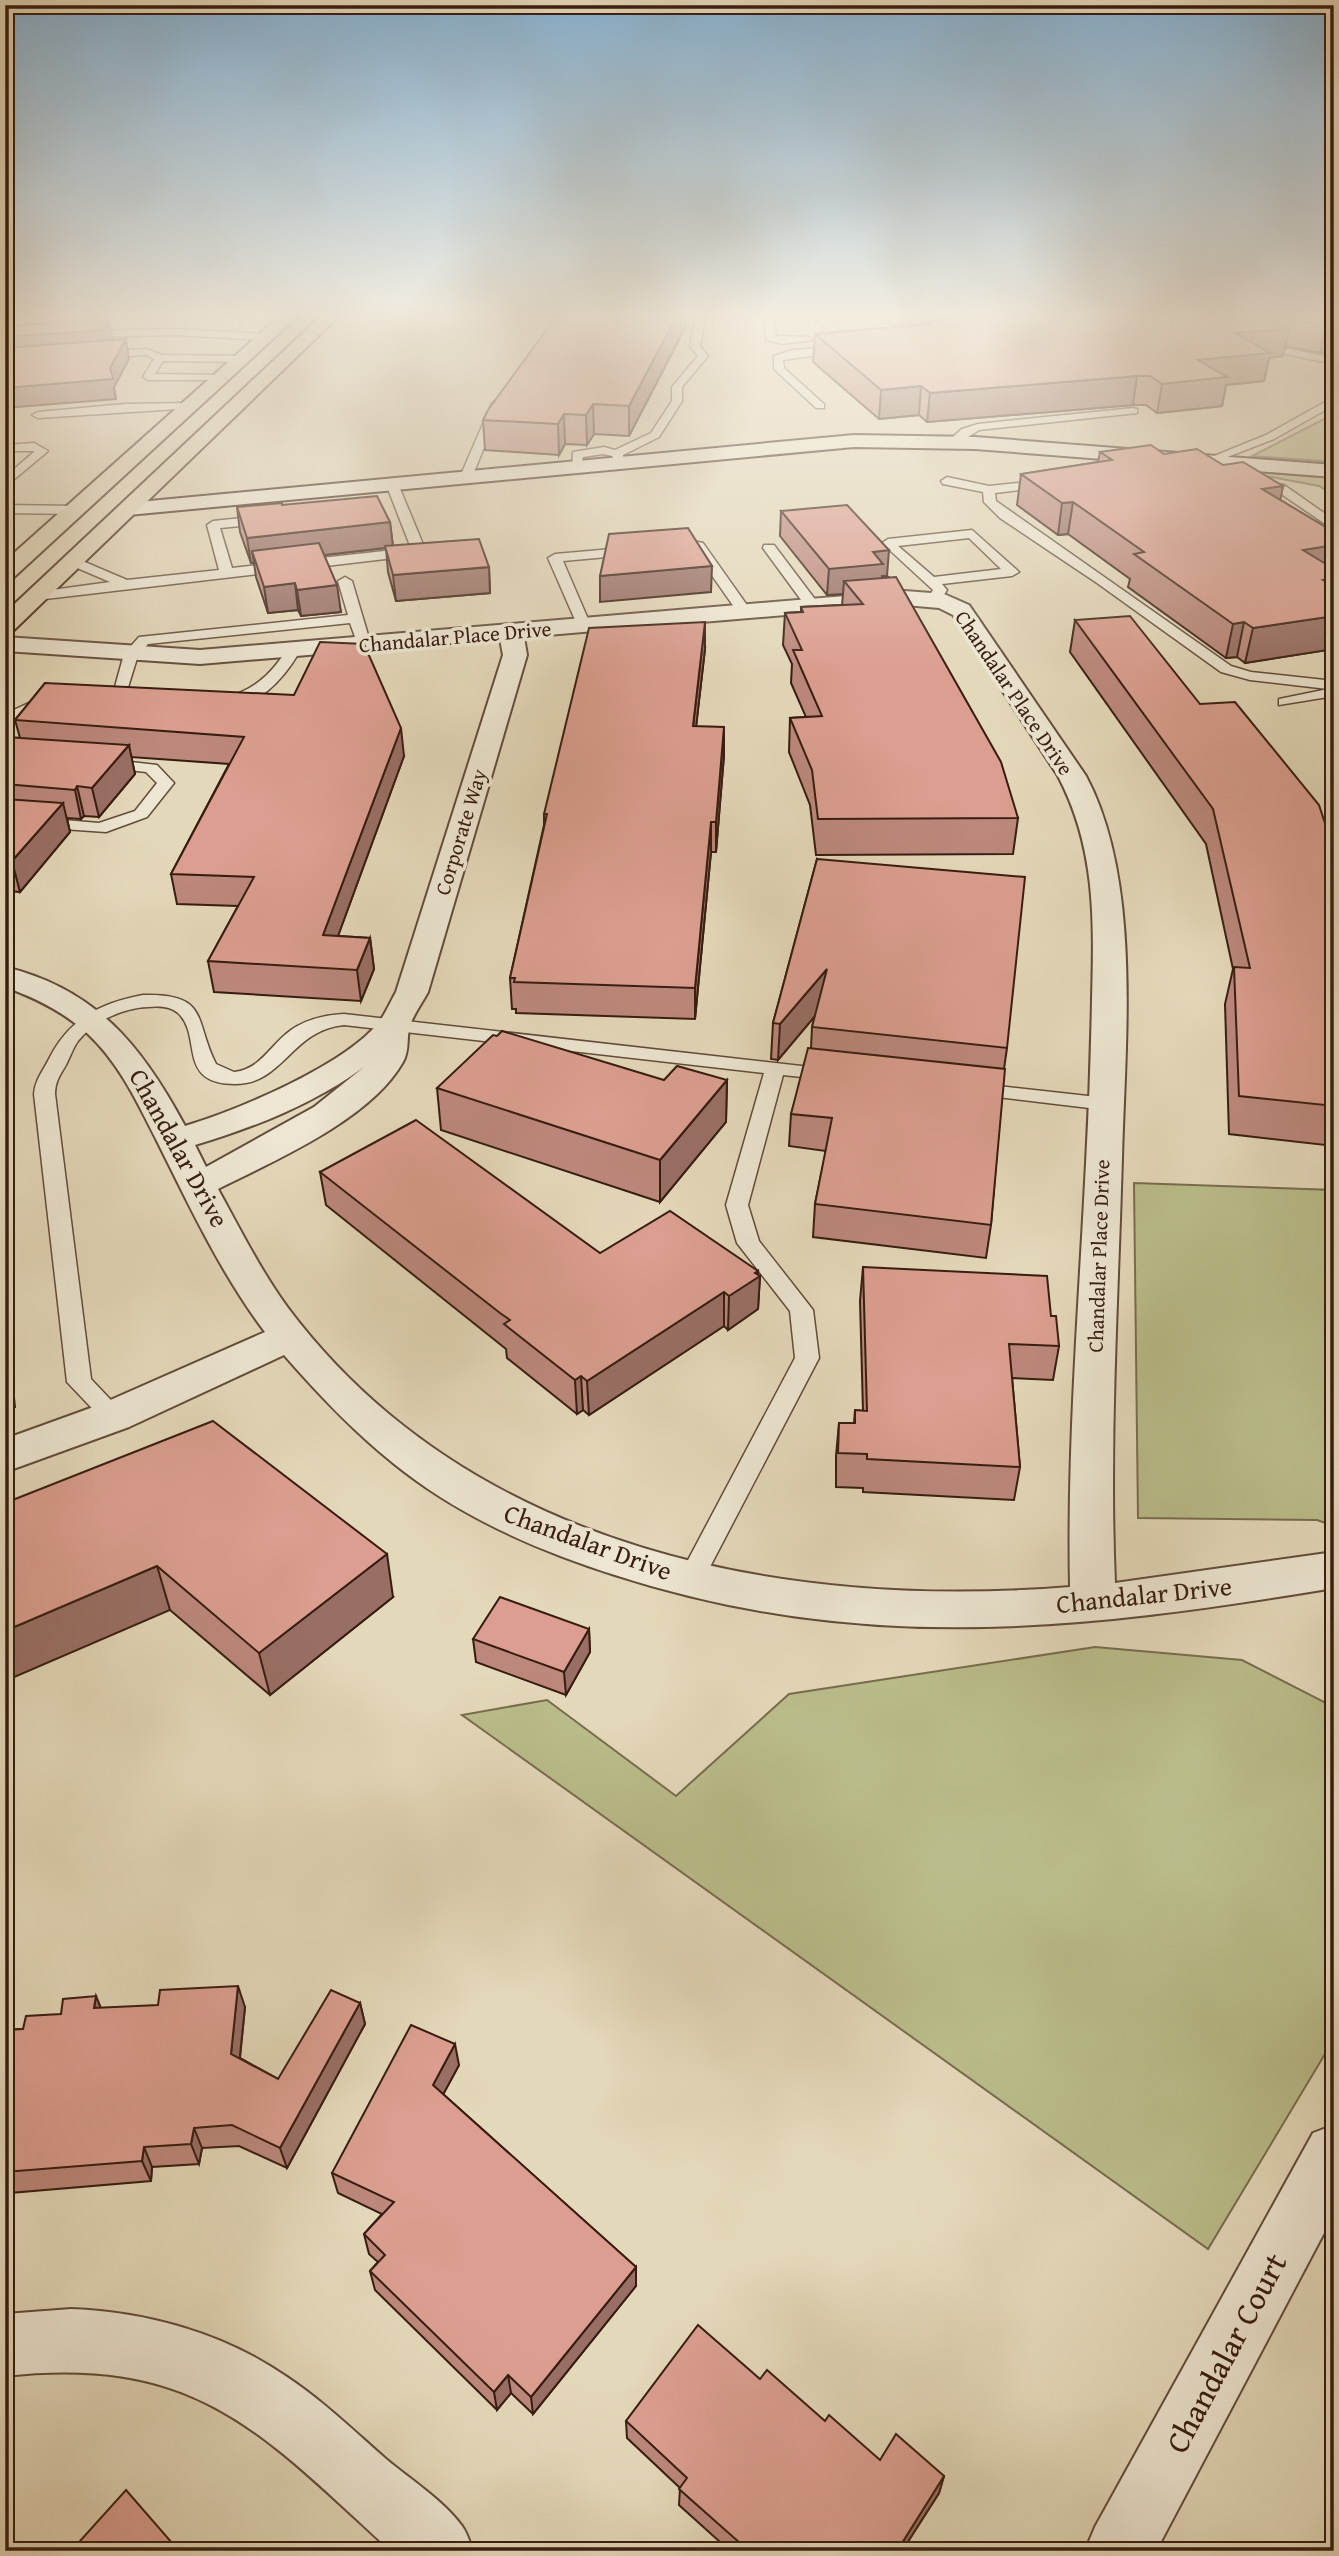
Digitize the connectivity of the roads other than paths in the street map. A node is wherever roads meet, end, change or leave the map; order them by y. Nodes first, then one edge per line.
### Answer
1 (160, 433) edge
2 (208, 433) edge
3 (483, 433) edge
4 (656, 433) edge
5 (963, 433) edge
6 (1276, 433) edge
7 (953, 442) junction
8 (5, 448) edge
9 (1145, 456) junction
10 (618, 458) junction
11 (1205, 465) junction
12 (1334, 471) edge
13 (1131, 472) edge
14 (466, 477) junction
15 (1067, 480) edge
16 (947, 481) dead end
17 (1236, 482) edge
18 (5, 483) edge
19 (393, 484) junction
20 (989, 490) junction
21 (5, 509) edge
22 (128, 509) junction
23 (74, 510) junction
24 (281, 518) edge
25 (1334, 526) edge
26 (769, 548) dead end
27 (73, 561) junction
28 (5, 573) edge
29 (227, 573) junction
30 (345, 581) dead end
31 (125, 584) junction
32 (933, 590) junction
33 (37, 596) junction
34 (812, 606) junction
35 (744, 611) junction
36 (584, 626) junction
37 (6, 630) edge
38 (360, 631) junction
39 (511, 633) junction
40 (293, 651) junction
41 (131, 654) junction
42 (1334, 685) edge
43 (1334, 692) edge
44 (63, 695) edge
45 (121, 695) edge
46 (1284, 702) dead end
47 (216, 703) edge
48 (5, 720) edge
49 (85, 762) edge
50 (5, 820) edge
51 (5, 976) edge
52 (92, 1018) junction
53 (393, 1027) junction
54 (775, 1068) junction
55 (844, 1076) edge
56 (954, 1087) edge
57 (1106, 1104) junction
58 (174, 1140) junction
59 (198, 1185) junction
60 (291, 1336) junction
61 (114, 1416) junction
62 (5, 1456) edge
63 (1334, 1570) edge
64 (691, 1579) junction
65 (1093, 1602) junction
66 (1334, 2154) edge
67 (5, 2345) edge
68 (439, 2551) edge
69 (1119, 2551) edge

1 - 23 main road
2 - 22 main road
3 - 14 lane
4 - 10 lane
5 - 7 lane
6 - 11 lane
7 - 9 street
7 - 10 street
8 - 18 lane
9 - 11 street
9 - 13 lane
10 - 14 street
11 - 12 street
14 - 19 street
15 - 20 lane
16 - 20 lane
17 - 25 lane
19 - 22 street
19 - 29 lane
20 - 42 lane
21 - 23 lane
22 - 23 main road
22 - 27 main road
23 - 28 main road
24 - 29 lane
26 - 34 lane
27 - 31 lane
27 - 33 main road
29 - 31 lane
30 - 38 lane
31 - 33 lane
32 - 32 lane
32 - 34 street, Chandalar Place Drive
32 - 57 street, Chandalar Place Drive
33 - 37 main road
34 - 35 street, Chandalar Place Drive
35 - 36 street, Chandalar Place Drive
35 - 36 lane
36 - 39 street, Chandalar Place Drive
37 - 41 street, Chandalar Place Drive
38 - 39 street, Chandalar Place Drive
38 - 40 street, Chandalar Place Drive
38 - 41 lane
39 - 53 street, Corporate Way
40 - 41 street, Chandalar Place Drive
40 - 47 lane
41 - 45 lane
43 - 46 lane
44 - 48 lane
49 - 50 lane
51 - 52 street, Chandalar Drive
52 - 53 lane
52 - 58 street, Chandalar Drive
52 - 61 lane
53 - 54 lane
53 - 58 street, Corporate Way
53 - 59 street, Corporate Way
54 - 55 lane
54 - 64 lane
56 - 57 lane
57 - 65 street, Chandalar Place Drive
58 - 59 street, Chandalar Drive
59 - 60 street, Chandalar Drive
60 - 61 street
60 - 64 street, Chandalar Drive
61 - 62 street
63 - 65 street, Chandalar Drive
64 - 65 street, Chandalar Drive
66 - 69 street, Chandalar Court
67 - 68 street

